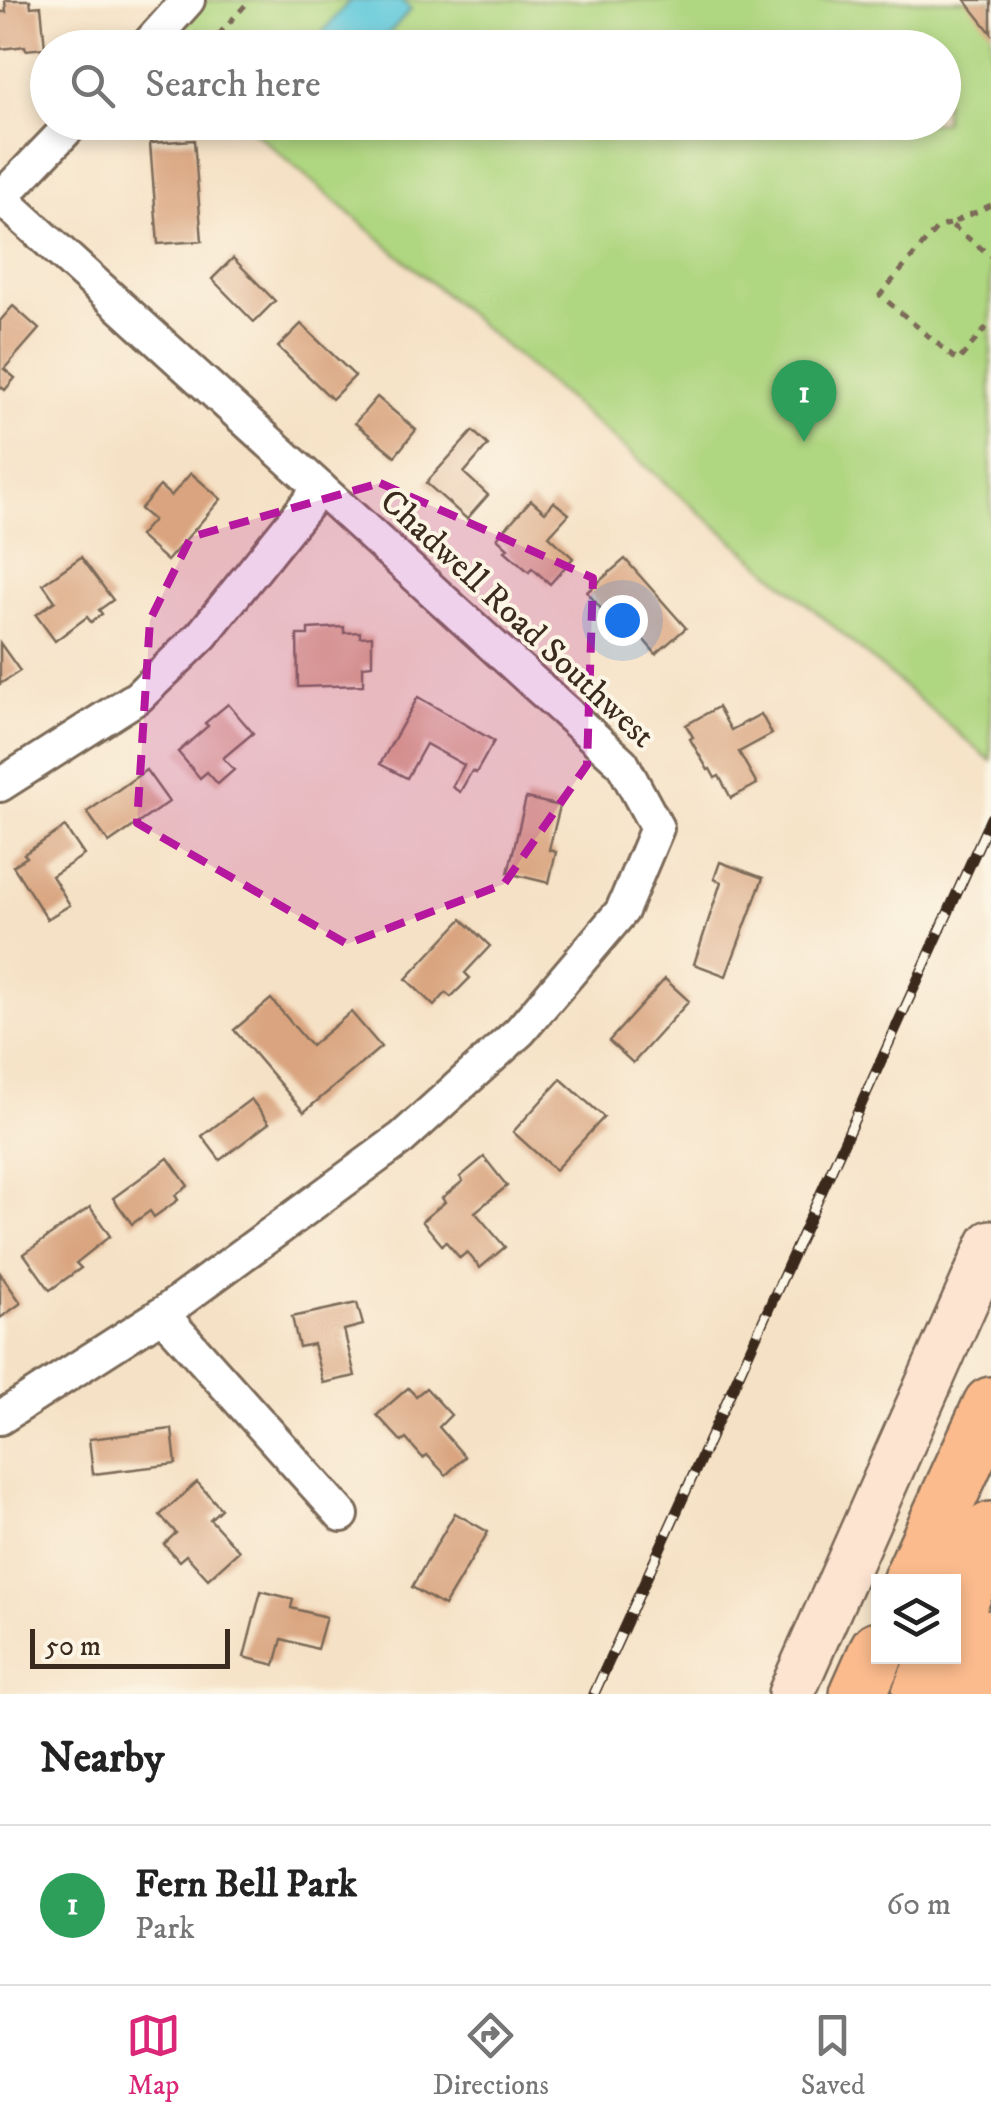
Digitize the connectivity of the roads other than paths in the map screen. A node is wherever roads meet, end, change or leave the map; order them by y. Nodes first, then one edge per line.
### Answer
1 (188, 14) edge
2 (168, 30) edge
3 (56, 140) edge
4 (0, 198) edge
5 (320, 488) junction
6 (0, 785) edge
7 (991, 1243) edge
8 (162, 1314) junction
9 (991, 1405) edge
10 (0, 1418) edge
11 (342, 1515) dead end
12 (991, 1530) edge
13 (914, 1574) edge
14 (961, 1600) edge
15 (991, 1638) edge
16 (872, 1664) edge
17 (933, 1664) edge
18 (791, 1694) edge
19 (858, 1694) edge
20 (920, 1694) edge
21 (964, 1694) edge

1 - 2 street
3 - 4 street
4 - 5 street, Chadwell Road Southwest
5 - 6 street
5 - 8 street, Chadwell Road Southwest
7 - 18 main road
8 - 10 street, Chadwell Road Southwest
8 - 11 street
9 - 13 highway
12 - 14 highway
15 - 21 highway
16 - 19 highway
17 - 20 highway

